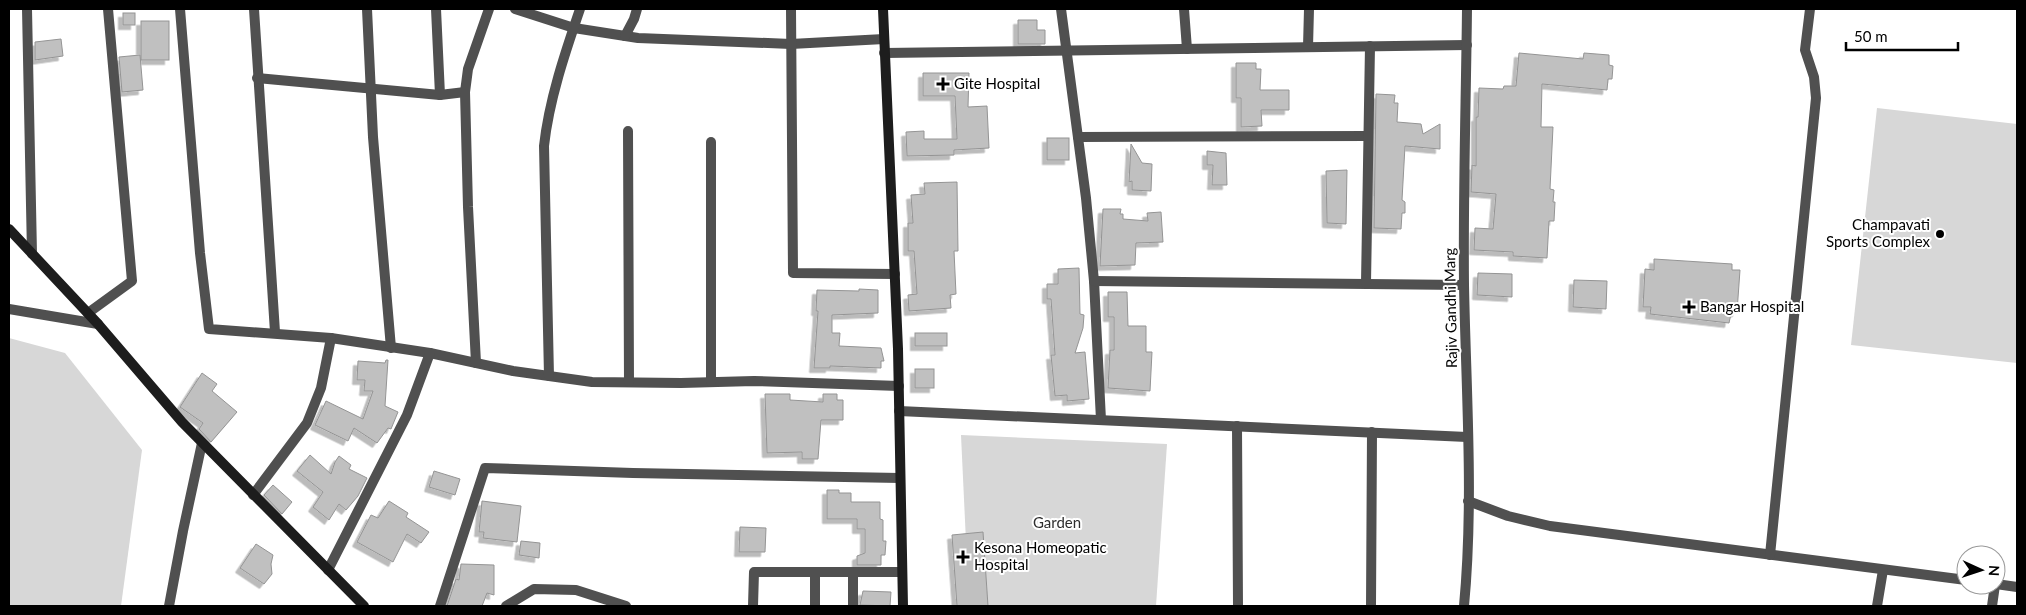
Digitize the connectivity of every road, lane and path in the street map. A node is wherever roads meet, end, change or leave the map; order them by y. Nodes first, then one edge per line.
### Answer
1 (27, 9) edge
2 (108, 9) edge
3 (180, 9) edge
4 (254, 9) edge
5 (367, 9) edge
6 (436, 9) edge
7 (489, 9) edge
8 (515, 9) edge
9 (580, 9) edge
10 (637, 9) edge
11 (791, 9) edge
12 (883, 9) edge
13 (1062, 9) edge
14 (1184, 9) edge
15 (1309, 9) edge
16 (1467, 9) edge
17 (1810, 9) edge
18 (574, 28) junction
19 (625, 36) junction
20 (884, 39) junction
21 (791, 44) junction
22 (1467, 45) junction
23 (1370, 46) junction
24 (1308, 47) junction
25 (1187, 49) junction
26 (1066, 51) junction
27 (884, 53) junction
28 (257, 78) junction
29 (371, 89) junction
30 (465, 92) junction
31 (440, 95) junction
32 (628, 131) dead end
33 (1368, 136) junction
34 (1078, 137) junction
35 (711, 142) dead end
36 (10, 233) edge
37 (32, 254) junction
38 (895, 274) junction
39 (1094, 281) junction
40 (1366, 284) junction
41 (1464, 285) junction
42 (9, 309) edge
43 (88, 312) junction
44 (98, 324) junction
45 (274, 332) junction
46 (332, 338) junction
47 (391, 348) junction
48 (430, 353) junction
49 (476, 363) junction
50 (549, 376) junction
51 (629, 382) junction
52 (711, 382) junction
53 (899, 386) junction
54 (899, 410) junction
55 (1100, 420) junction
56 (1237, 426) junction
57 (1372, 432) junction
58 (1467, 437) junction
59 (202, 443) junction
60 (900, 478) junction
61 (254, 495) junction
62 (1468, 501) junction
63 (1770, 555) junction
64 (328, 570) junction
65 (1883, 570) junction
66 (815, 572) junction
67 (853, 572) junction
68 (902, 572) junction
69 (1956, 579) edge
70 (170, 606) edge
71 (363, 606) edge
72 (440, 606) edge
73 (506, 606) edge
74 (626, 606) edge
75 (754, 606) edge
76 (815, 606) edge
77 (853, 606) edge
78 (903, 606) edge
79 (1238, 606) edge
80 (1371, 606) edge
81 (1464, 606) edge
82 (1878, 606) edge

1 - 37 street
2 - 43 street
3 - 45 street
4 - 28 street
5 - 29 street
6 - 31 street
7 - 30 street
8 - 18 street
9 - 18 street
10 - 19 street
11 - 21 street
12 - 20 street
13 - 26 street
14 - 25 street
15 - 24 street
16 - 22 street, Rajiv Gandhi Marg
17 - 63 street
18 - 19 street
18 - 50 street
19 - 21 street
20 - 21 street
20 - 27 street
21 - 38 street
22 - 23 street
22 - 41 street, Rajiv Gandhi Marg
23 - 24 street
23 - 33 street
24 - 25 street
25 - 26 street
26 - 27 street
26 - 34 street
27 - 38 street
28 - 29 street
28 - 45 street
29 - 31 street
29 - 47 street
30 - 31 street
30 - 49 street
32 - 51 street
33 - 34 street
33 - 40 street
34 - 39 street
35 - 52 street
36 - 37 street
37 - 43 street
38 - 53 street
39 - 40 street
39 - 55 street
40 - 41 street
41 - 58 street, Rajiv Gandhi Marg
42 - 44 street
43 - 44 street
44 - 59 street
45 - 46 street
46 - 47 street
46 - 61 street
47 - 48 street
48 - 49 street
48 - 64 street
49 - 50 street
50 - 51 street
51 - 52 street
52 - 53 street
53 - 54 street
54 - 55 street
54 - 60 street
55 - 56 street
56 - 57 street
56 - 79 street
57 - 58 street
57 - 80 street
58 - 62 street, Rajiv Gandhi Marg
59 - 61 street
59 - 70 street
60 - 68 street
60 - 72 street
61 - 64 street
62 - 63 street
62 - 81 street, Rajiv Gandhi Marg
63 - 65 street
64 - 71 street
65 - 69 street
65 - 82 street
66 - 67 street
66 - 75 street
66 - 76 street
67 - 68 street
67 - 77 street
68 - 78 street
73 - 74 street

